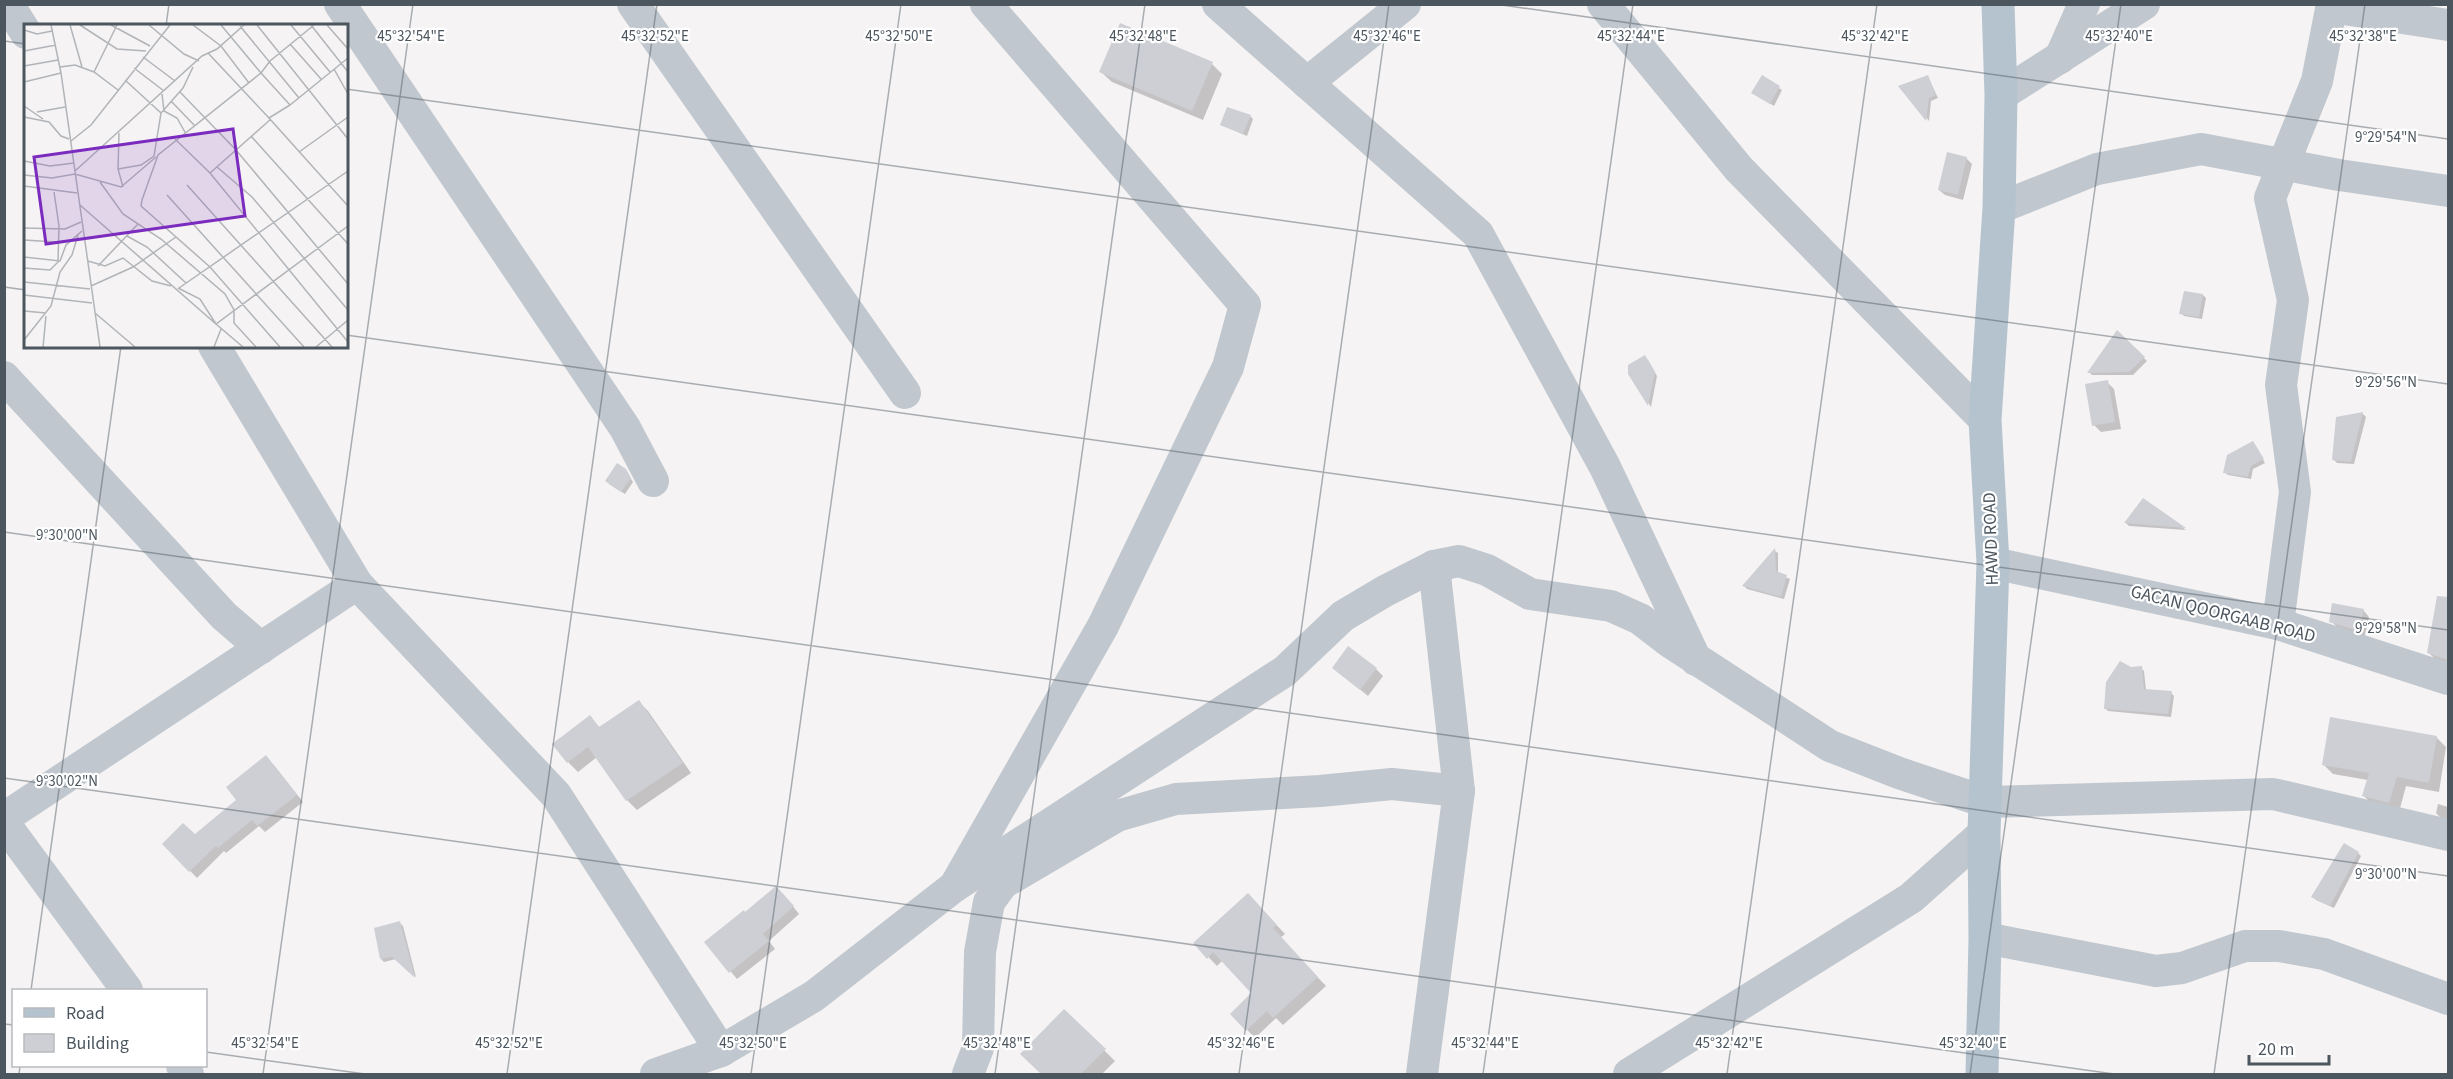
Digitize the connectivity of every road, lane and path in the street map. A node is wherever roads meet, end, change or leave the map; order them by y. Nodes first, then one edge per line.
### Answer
1 (8, 4) edge
2 (340, 4) edge
3 (633, 4) edge
4 (986, 4) edge
5 (1218, 4) edge
6 (1405, 4) edge
7 (1603, 4) edge
8 (1998, 4) edge
9 (2084, 4) edge
10 (2144, 4) edge
11 (2332, 6) edge
12 (2448, 25) edge
13 (24, 30) edge
14 (2060, 58) junction
15 (1307, 83) junction
16 (2001, 95) junction
17 (2283, 164) junction
18 (2448, 191) edge
19 (1999, 208) junction
20 (215, 348) edge
21 (4, 377) edge
22 (904, 393) dead end
23 (1985, 420) junction
24 (653, 481) dead end
25 (1993, 563) junction
26 (1434, 566) junction
27 (357, 584) junction
28 (2278, 624) junction
29 (261, 648) junction
30 (1696, 660) junction
31 (2448, 679) edge
32 (1458, 791) junction
33 (1985, 817) junction
34 (4, 818) edge
35 (4, 823) edge
36 (2448, 835) edge
37 (955, 886) junction
38 (1985, 938) junction
39 (126, 989) edge
40 (2448, 999) edge
41 (721, 1051) junction
42 (656, 1074) edge
43 (968, 1074) edge
44 (1422, 1074) edge
45 (1629, 1074) edge
46 (1982, 1074) edge

1 - 13 street
2 - 24 street
3 - 22 street
4 - 37 street
5 - 15 street
6 - 15 street
7 - 23 street
8 - 16 main road, HAWD ROAD
9 - 14 street
10 - 14 street
11 - 12 street
11 - 17 street
14 - 16 street
15 - 30 street
16 - 19 main road, HAWD ROAD
17 - 18 street
17 - 19 street
17 - 28 street
19 - 23 main road, HAWD ROAD
20 - 27 street
21 - 29 street
23 - 25 main road, HAWD ROAD
25 - 28 street, GACAN QOORGAAB ROAD
25 - 33 main road, HAWD ROAD
26 - 30 street
26 - 32 street
26 - 37 street
27 - 29 street
27 - 41 street
28 - 31 street, GACAN QOORGAAB ROAD
29 - 34 street
30 - 33 street
32 - 43 street
32 - 44 street
33 - 36 street
33 - 38 main road, HAWD ROAD
33 - 45 street
35 - 39 street
37 - 41 street
38 - 40 street
38 - 46 main road, HAWD ROAD
41 - 42 street

